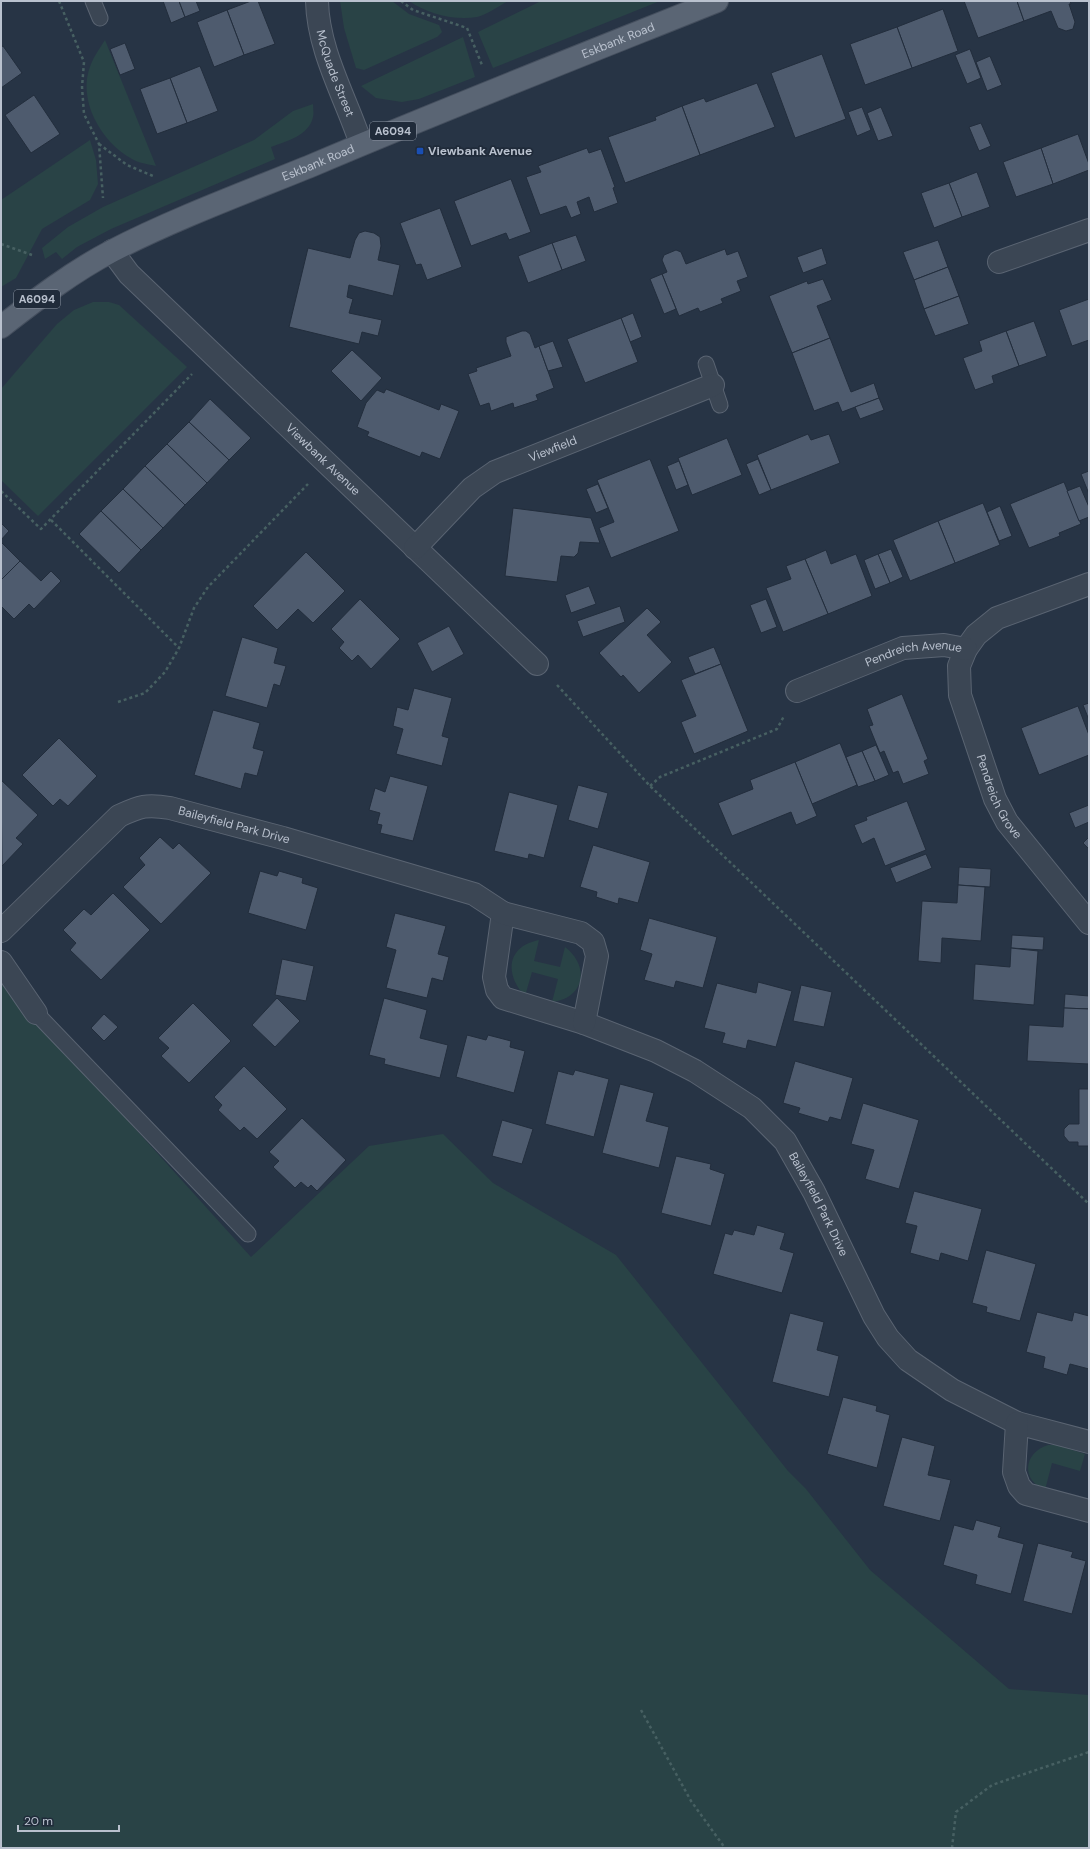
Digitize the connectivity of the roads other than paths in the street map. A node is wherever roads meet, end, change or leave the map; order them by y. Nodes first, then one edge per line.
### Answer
1 (93, 1) edge
2 (317, 1) edge
3 (717, 1) edge
4 (100, 18) dead end
5 (361, 144) junction
6 (1089, 230) edge
7 (112, 251) junction
8 (999, 262) dead end
9 (1, 326) edge
10 (706, 364) dead end
11 (717, 395) joint
12 (415, 548) junction
13 (1089, 584) edge
14 (966, 649) junction
15 (537, 664) road end
16 (797, 691) road end
17 (503, 912) junction
18 (1089, 923) edge
19 (1, 931) edge
20 (1, 962) edge
21 (36, 1013) joint
22 (584, 1023) junction
23 (248, 1234) dead end
24 (1017, 1423) junction
25 (1089, 1442) edge
26 (1089, 1511) edge

1 - 4 lane
2 - 5 street, McQuade Street
3 - 5 main road, Eskbank Road / A6094
5 - 7 main road, Eskbank Road / A6094
6 - 8 street
7 - 9 main road, Eskbank Road / A6094
7 - 12 street, Viewbank Avenue
10 - 11 lane
11 - 12 street, Viewfield
12 - 15 street, Viewbank Avenue
13 - 14 street, Pendreich Avenue
14 - 16 street, Pendreich Avenue
14 - 18 street, Pendreich Grove
17 - 19 street, Baileyfield Park Drive
17 - 22 street, Baileyfield Park Drive
17 - 22 street, Baileyfield Park Drive
20 - 21 street
21 - 23 lane
22 - 24 street, Baileyfield Park Drive
24 - 25 street, Baileyfield Park Drive
24 - 26 street

